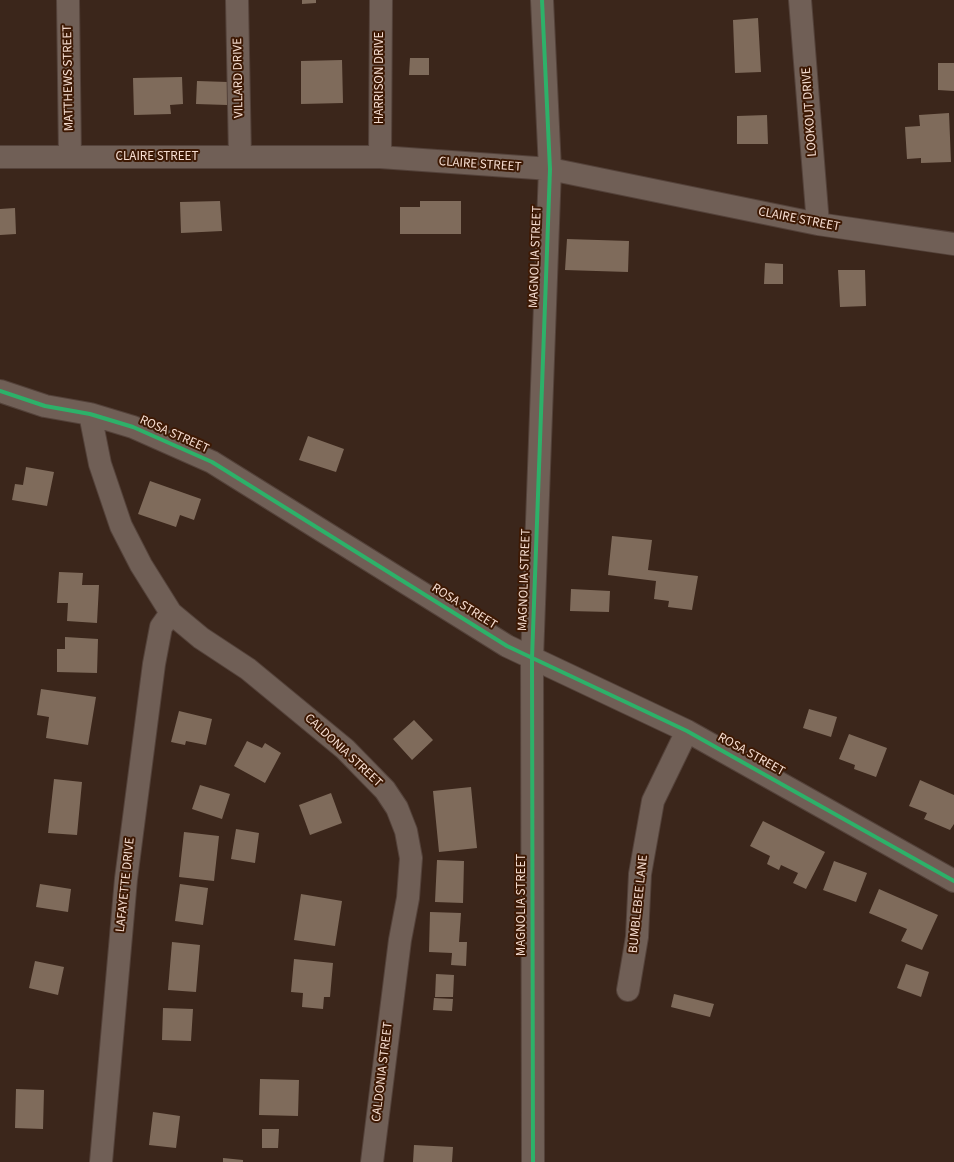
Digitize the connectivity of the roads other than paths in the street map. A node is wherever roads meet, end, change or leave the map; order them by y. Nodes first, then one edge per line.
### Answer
1 (68, 0) edge
2 (237, 0) edge
3 (381, 0) edge
4 (542, 0) edge
5 (800, 0) edge
6 (0, 157) edge
7 (70, 157) junction
8 (240, 157) junction
9 (380, 157) junction
10 (550, 169) junction
11 (818, 224) junction
12 (954, 244) edge
13 (0, 392) edge
14 (90, 414) junction
15 (171, 613) junction
16 (532, 658) junction
17 (687, 731) junction
18 (954, 881) edge
19 (628, 990) dead end
20 (101, 1162) edge
21 (372, 1162) edge
22 (533, 1162) edge

1 - 7 street, MATTHEWS STREET
2 - 8 street, VILLARD DRIVE
3 - 9 street, HARRISON DRIVE
4 - 10 street, MAGNOLIA STREET
5 - 11 street, LOOKOUT DRIVE
6 - 7 street, CLAIRE STREET
7 - 8 street, CLAIRE STREET
8 - 9 street, CLAIRE STREET
9 - 10 street, CLAIRE STREET
10 - 11 street, CLAIRE STREET
10 - 16 street, MAGNOLIA STREET
11 - 12 street, CLAIRE STREET
13 - 14 street, ROSA STREET
14 - 15 street, CALDONIA STREET
14 - 16 street, ROSA STREET
15 - 20 street, LAFAYETTE DRIVE
15 - 21 street, CALDONIA STREET
16 - 17 street, ROSA STREET
16 - 22 street, MAGNOLIA STREET
17 - 18 street, ROSA STREET
17 - 19 street, BUMBLEBEE LANE

